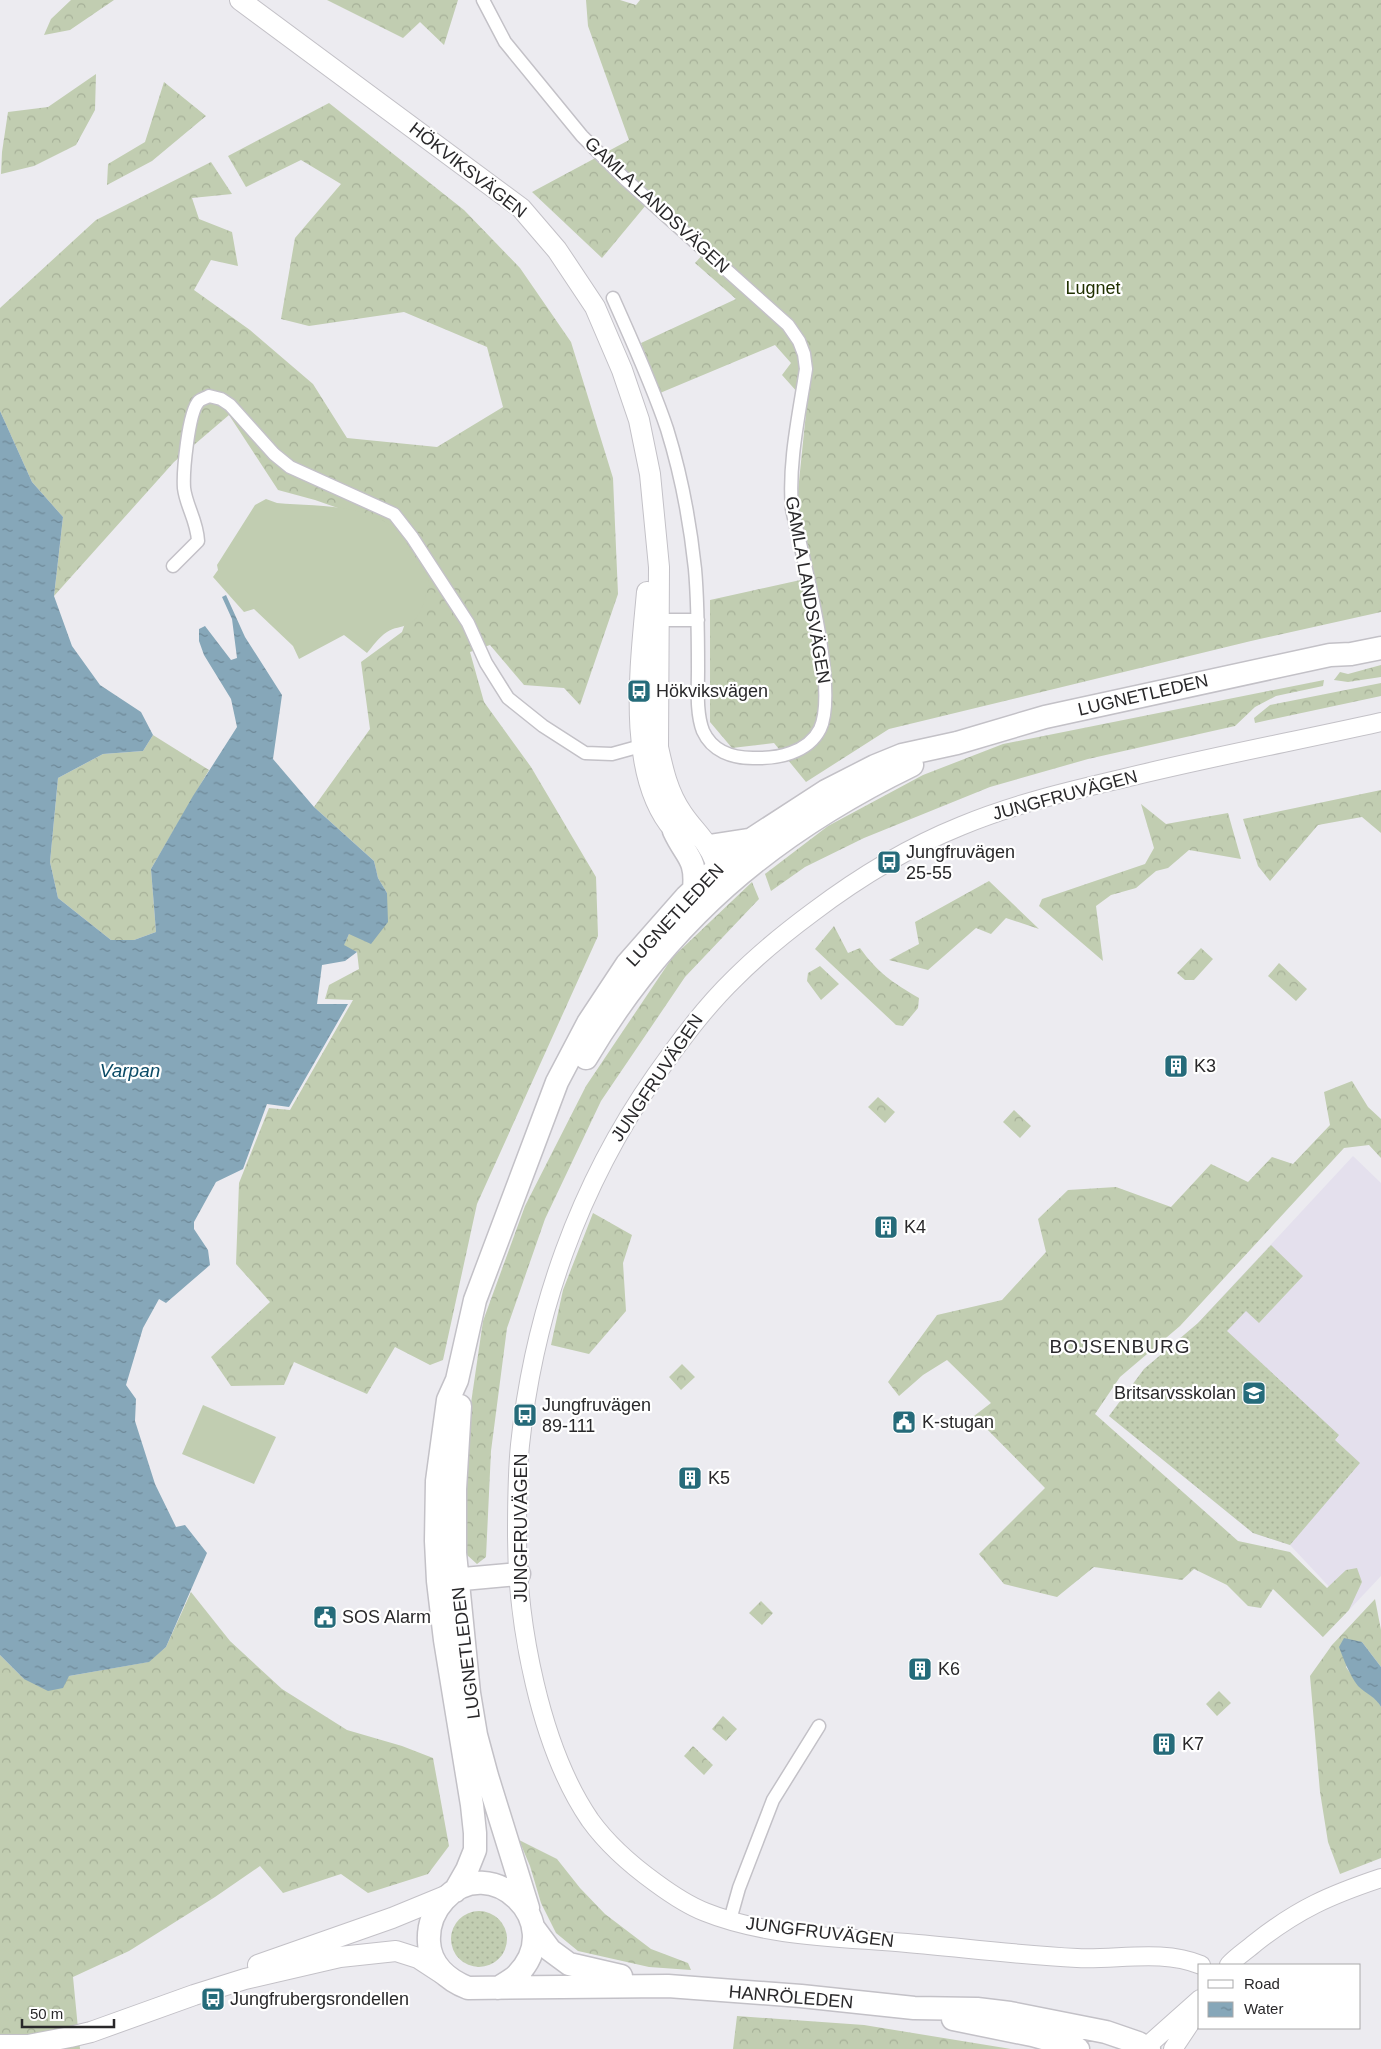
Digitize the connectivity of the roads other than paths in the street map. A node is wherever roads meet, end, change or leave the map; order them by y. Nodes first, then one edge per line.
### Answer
1 (240, 0) edge
2 (483, 0) edge
3 (613, 298) dead end
4 (173, 566) dead end
5 (651, 619) junction
6 (698, 620) junction
7 (1381, 638) edge
8 (1381, 648) edge
9 (1330, 655) junction
10 (1381, 722) edge
11 (957, 743) junction
12 (650, 744) junction
13 (674, 831) junction
14 (752, 840) junction
15 (709, 846) junction
16 (724, 874) junction
17 (694, 889) junction
18 (544, 1121) junction
19 (518, 1574) junction
20 (447, 1580) junction
21 (819, 1726) dead end
22 (1381, 1878) edge
23 (451, 1893) junction
24 (730, 1920) junction
25 (532, 1923) junction
26 (1198, 1964) edge
27 (1230, 1964) edge
28 (444, 1975) junction
29 (668, 1986) junction
30 (498, 1988) junction
31 (1198, 2003) edge
32 (1198, 2005) edge
33 (914, 2008) junction
34 (5, 2045) edge
35 (1142, 2045) edge
36 (1078, 2049) edge
37 (1106, 2049) edge
38 (1174, 2049) edge

1 - 5 main road, HÖKVIKSVÄGEN
2 - 6 street, GAMLA LANDSVÄGEN
3 - 6 street, GAMLA LANDSVÄGEN
4 - 12 street
5 - 6 street
5 - 12 main road, HÖKVIKSVÄGEN
7 - 9 highway, LUGNETLEDEN
8 - 9 highway, LUGNETLEDEN
9 - 11 highway, LUGNETLEDEN
10 - 19 street, JUNGFRUVÄGEN
11 - 14 highway, LUGNETLEDEN
11 - 16 highway, LUGNETLEDEN
12 - 13 main road, HÖKVIKSVÄGEN
12 - 15 main road, HÖKVIKSVÄGEN
13 - 16 main road, HÖKVIKSVÄGEN
13 - 17 highway
14 - 15 highway
14 - 16 highway, LUGNETLEDEN
15 - 16 main road, HÖKVIKSVÄGEN
16 - 17 highway, LUGNETLEDEN
16 - 18 highway, LUGNETLEDEN
17 - 18 highway, LUGNETLEDEN
18 - 20 highway, LUGNETLEDEN
19 - 20 highway
19 - 24 street, JUNGFRUVÄGEN
20 - 23 highway, LUGNETLEDEN
20 - 25 highway, LUGNETLEDEN
21 - 24 street
22 - 27 street
23 - 25 highway
23 - 28 highway
23 - 34 main road
24 - 26 street, JUNGFRUVÄGEN
25 - 29 highway, HANRÖLEDEN
25 - 30 highway
28 - 30 highway
28 - 34 main road
29 - 30 highway, HANRÖLEDEN
29 - 33 highway, HANRÖLEDEN
31 - 35 street
32 - 38 street
33 - 35 highway, HANRÖLEDEN
33 - 36 highway, HANRÖLEDEN
35 - 37 highway

